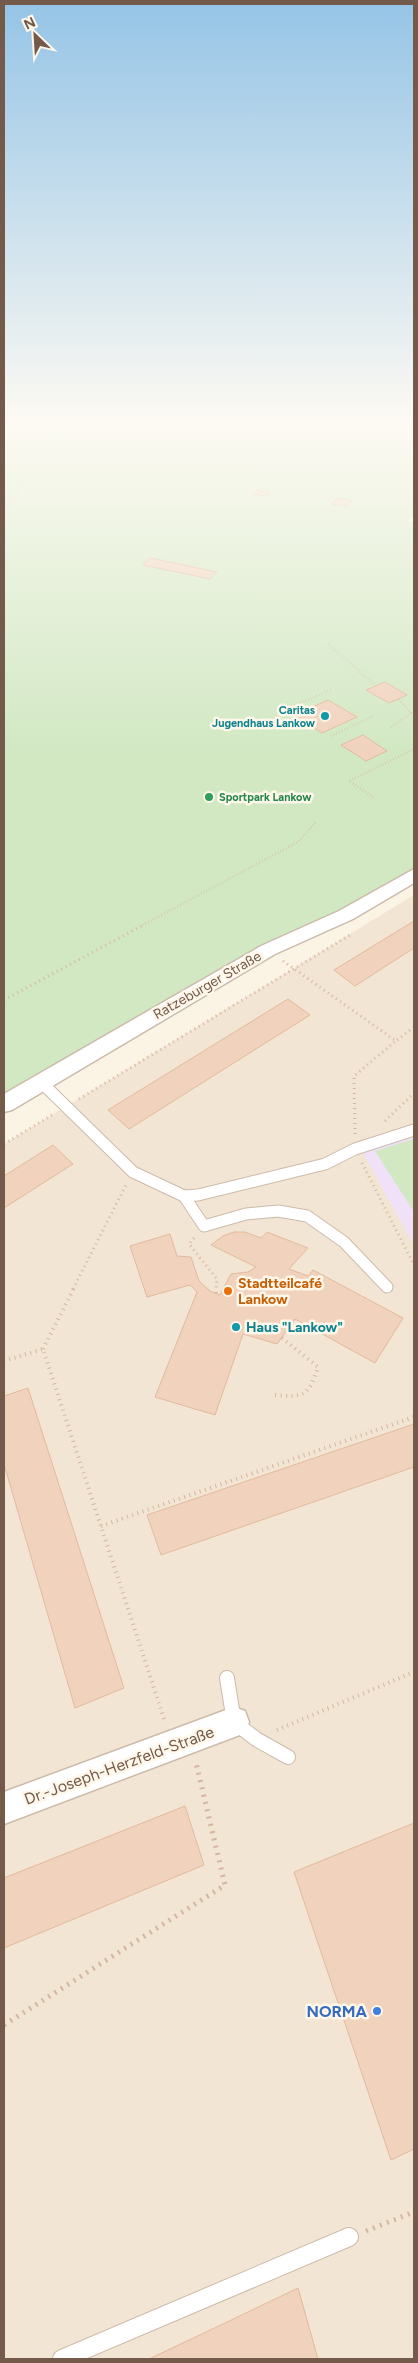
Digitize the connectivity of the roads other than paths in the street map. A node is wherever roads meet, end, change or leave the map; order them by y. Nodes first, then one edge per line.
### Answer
1 (414, 875) edge
2 (41, 1082) junction
3 (4, 1104) edge
4 (414, 1130) edge
5 (184, 1196) junction
6 (387, 1287) dead end
7 (227, 1678) dead end
8 (245, 1730) junction
9 (288, 1757) dead end
10 (4, 1808) edge
11 (349, 2237) road end
12 (62, 2359) edge

1 - 2 street, Ratzeburger Straße
2 - 3 street, Ratzeburger Straße
2 - 5 lane
4 - 5 lane
5 - 6 lane
7 - 8 lane
8 - 9 lane
8 - 10 street, Dr.-Joseph-Herzfeld-Straße
11 - 12 lane

